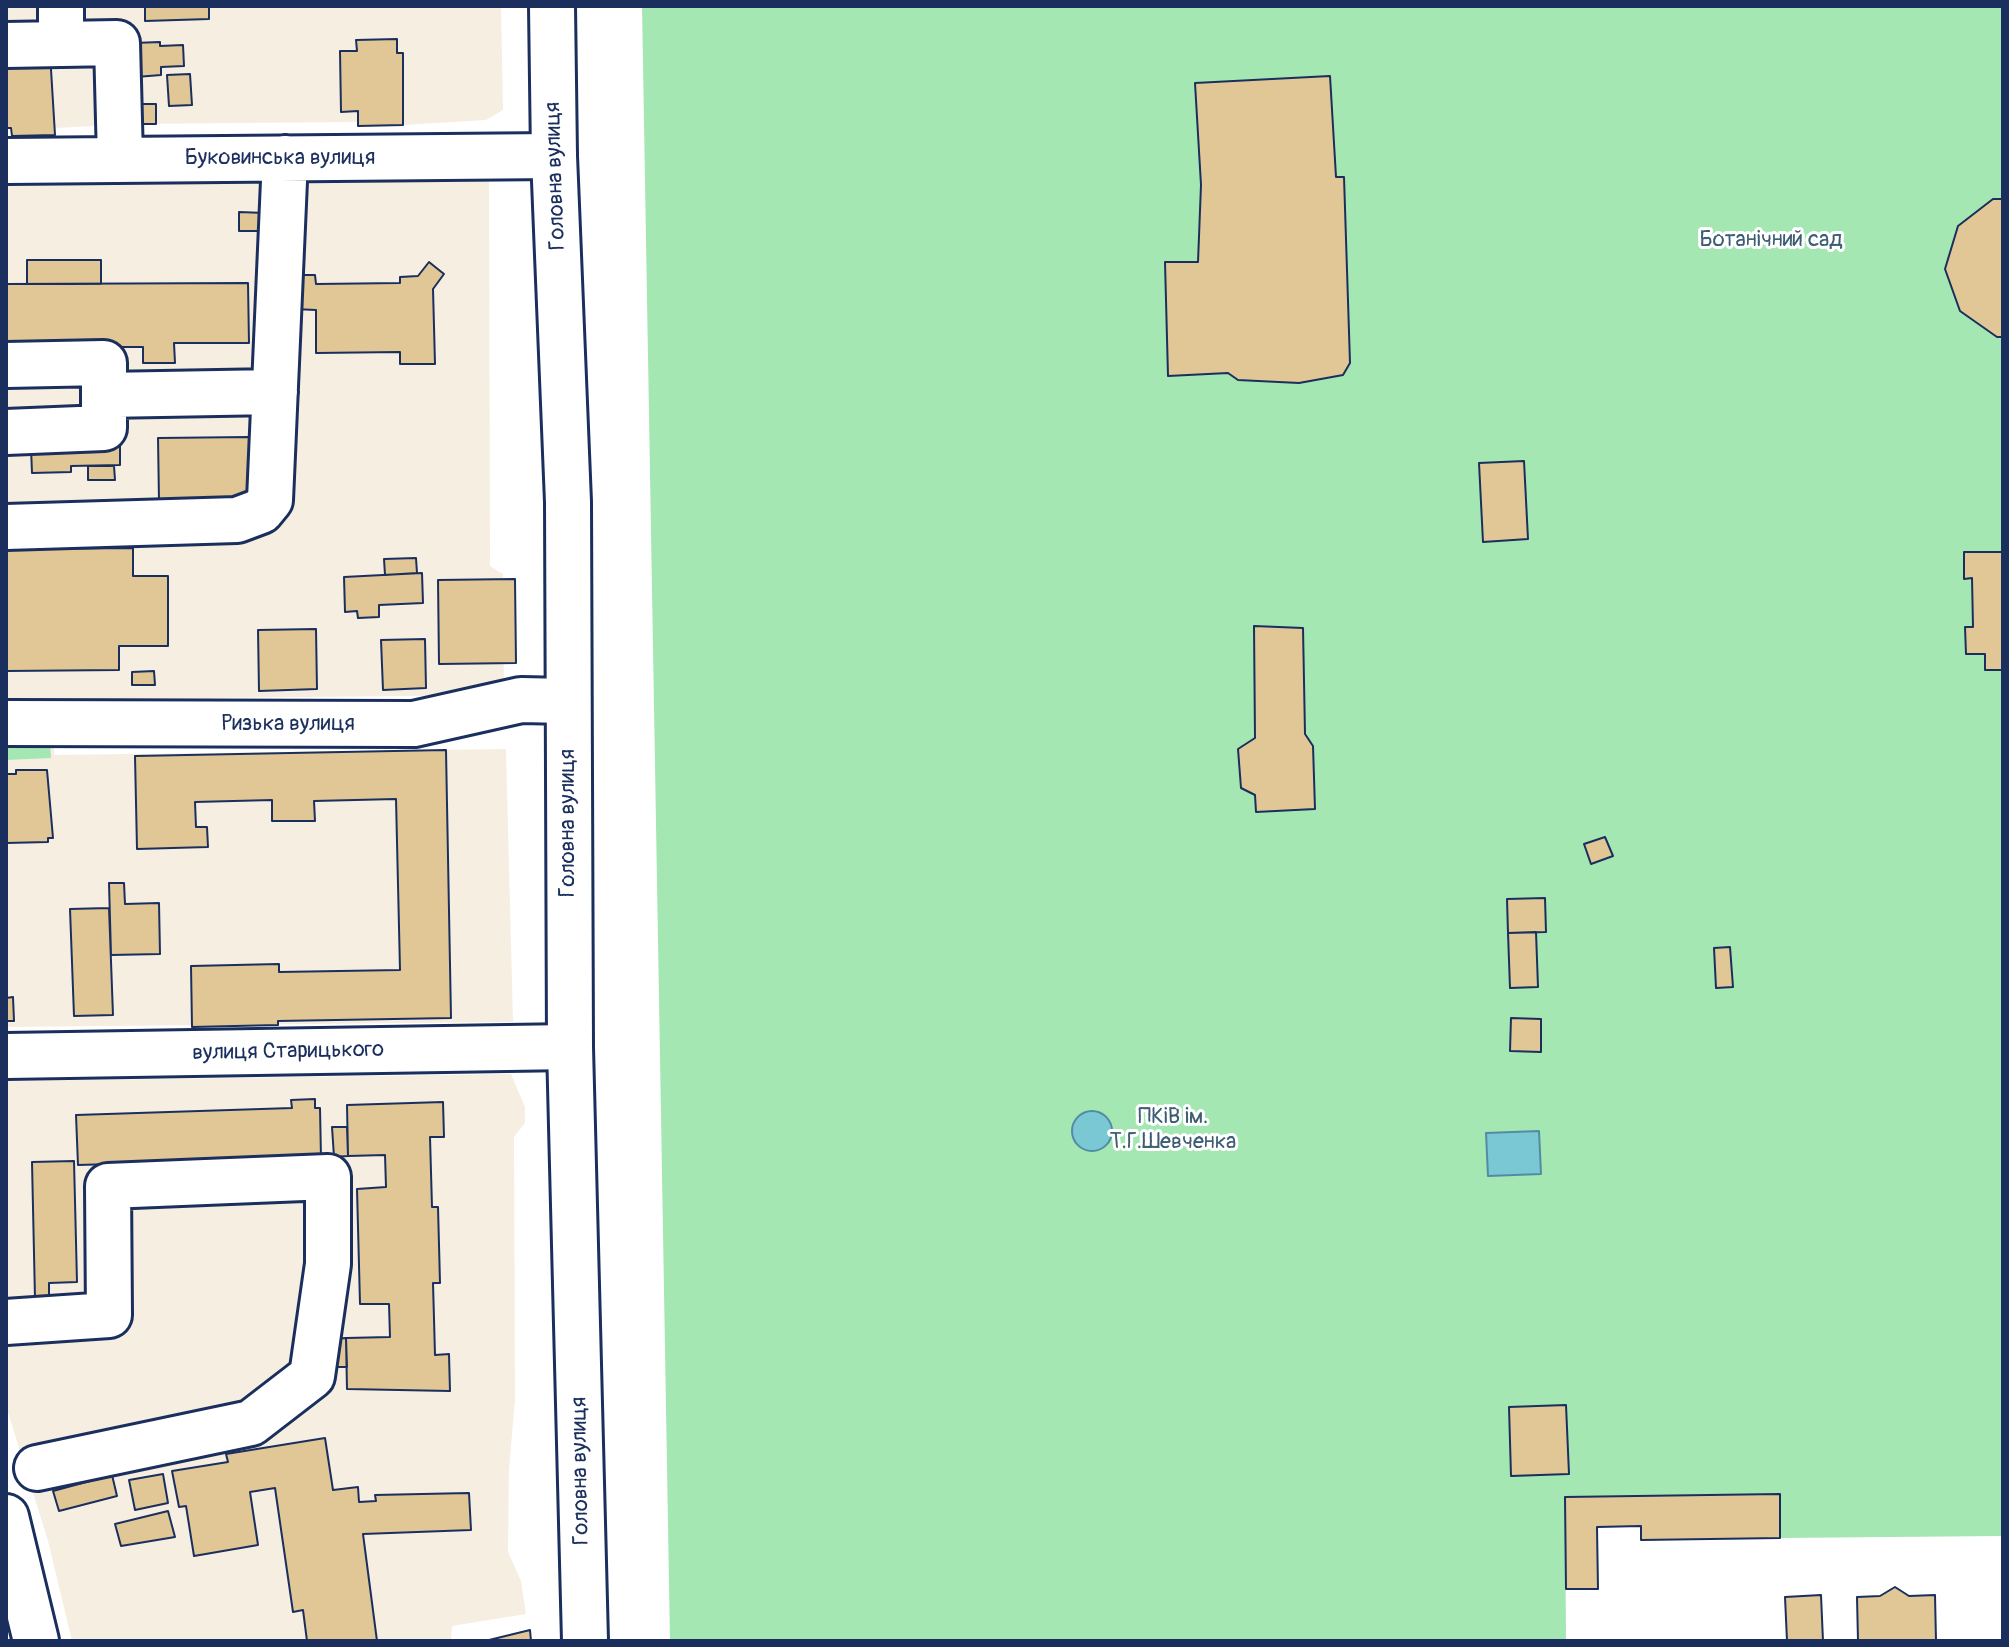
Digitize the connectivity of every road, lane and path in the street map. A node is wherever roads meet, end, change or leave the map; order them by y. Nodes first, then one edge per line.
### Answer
1 (552, 6) edge
2 (61, 25) edge
3 (6, 45) edge
4 (554, 156) junction
5 (285, 158) junction
6 (120, 159) junction
7 (6, 161) edge
8 (6, 365) edge
9 (275, 392) junction
10 (104, 395) junction
11 (6, 432) edge
12 (6, 527) edge
13 (567, 701) junction
14 (6, 723) edge
15 (26, 1046) edge
16 (570, 1047) junction
17 (6, 1322) edge
18 (37, 1468) dead end
19 (6, 1517) edge
20 (36, 1641) edge
21 (585, 1641) edge

1 - 4 street, Головна вулиця
2 - 3 street
2 - 6 street
4 - 5 street, Буковинська вулиця
4 - 13 street, Головна вулиця
5 - 6 street, Буковинська вулиця
5 - 9 street
6 - 7 street, Буковинська вулиця
8 - 10 street
9 - 10 street
9 - 12 street
10 - 11 street
13 - 14 street, Ризька вулиця
13 - 16 street, Головна вулиця
15 - 16 street, вулиця Старицького
16 - 21 street, Головна вулиця
17 - 18 street
19 - 20 street

